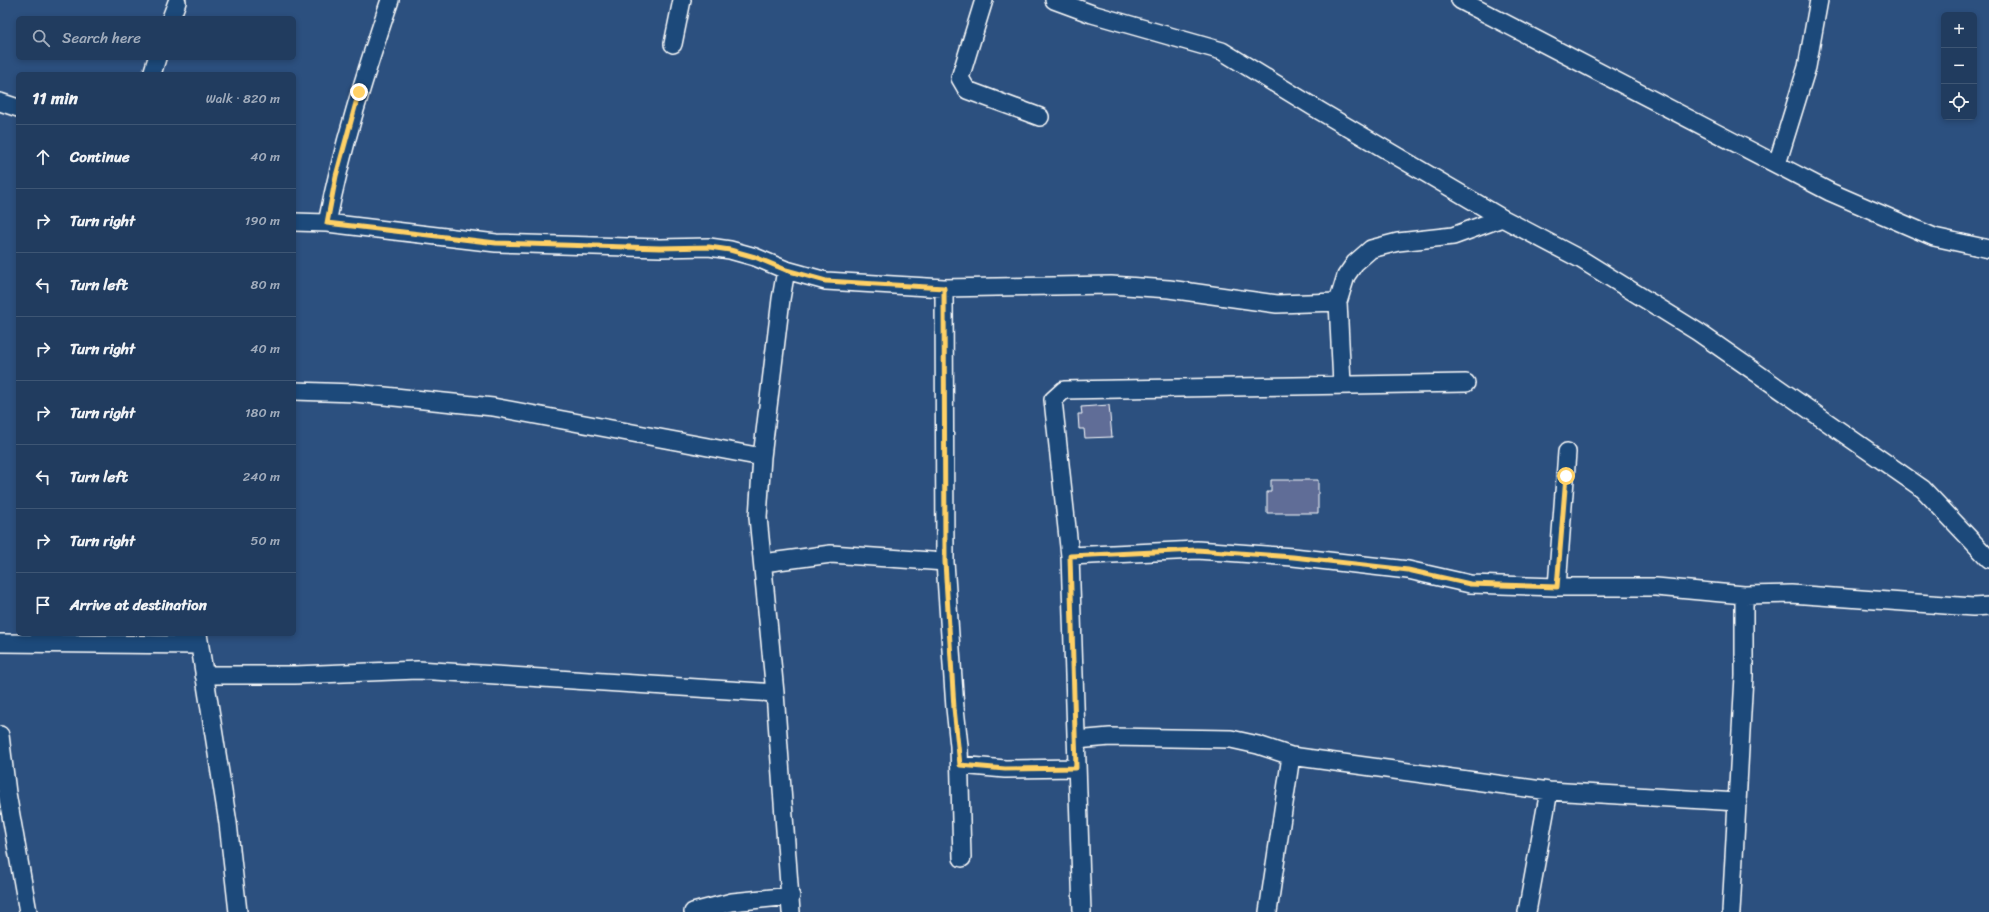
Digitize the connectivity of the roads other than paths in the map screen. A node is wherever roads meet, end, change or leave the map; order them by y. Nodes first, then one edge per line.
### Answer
1 (390, 0) edge
2 (682, 0) edge
3 (984, 0) edge
4 (1054, 0) edge
5 (1460, 0) edge
6 (1819, 0) edge
7 (177, 2) dead end
8 (173, 16) edge
9 (673, 44) dead end
10 (156, 60) edge
11 (153, 72) edge
12 (0, 102) edge
13 (16, 107) edge
14 (1040, 117) dead end
15 (1777, 164) junction
16 (1502, 218) junction
17 (296, 222) edge
18 (327, 223) junction
19 (1989, 249) edge
20 (786, 270) junction
21 (944, 288) junction
22 (1338, 302) junction
23 (1466, 383) dead end
24 (1342, 384) junction
25 (296, 391) edge
26 (1567, 452) dead end
27 (762, 457) junction
28 (1070, 556) junction
29 (1989, 559) edge
30 (945, 562) junction
31 (763, 563) junction
32 (1557, 587) junction
33 (1744, 595) junction
34 (1989, 606) edge
35 (198, 640) edge
36 (0, 643) edge
37 (204, 675) junction
38 (775, 693) junction
39 (0, 736) edge
40 (1076, 740) junction
41 (1291, 756) junction
42 (960, 765) junction
43 (1076, 768) junction
44 (1548, 791) junction
45 (3, 793) edge
46 (1738, 802) junction
47 (962, 858) dead end
48 (791, 904) edge
49 (28, 912) edge
50 (238, 912) edge
51 (693, 912) edge
52 (1082, 912) edge
53 (1268, 912) edge
54 (1527, 912) edge
55 (1731, 912) edge

1 - 18 street
2 - 9 street
3 - 14 street
4 - 16 street
5 - 15 street
6 - 15 street
7 - 8 street
10 - 11 street
12 - 13 street
15 - 19 street
16 - 22 street
16 - 29 street
17 - 18 street
18 - 20 street
20 - 21 street
20 - 27 street
21 - 22 street
21 - 30 street
22 - 24 street
23 - 24 street
24 - 28 street
25 - 27 street
26 - 32 street
27 - 31 street
28 - 32 street
28 - 40 street
30 - 31 street
30 - 42 street
31 - 38 street
32 - 33 street
33 - 34 street
33 - 46 street
35 - 36 street
35 - 37 street
37 - 38 street
37 - 50 street
38 - 48 street
39 - 45 street
40 - 41 street
40 - 43 street
41 - 44 street
41 - 53 street
42 - 43 street
42 - 47 street
43 - 52 street
44 - 46 street
44 - 54 street
45 - 49 street
46 - 55 street
48 - 51 street

